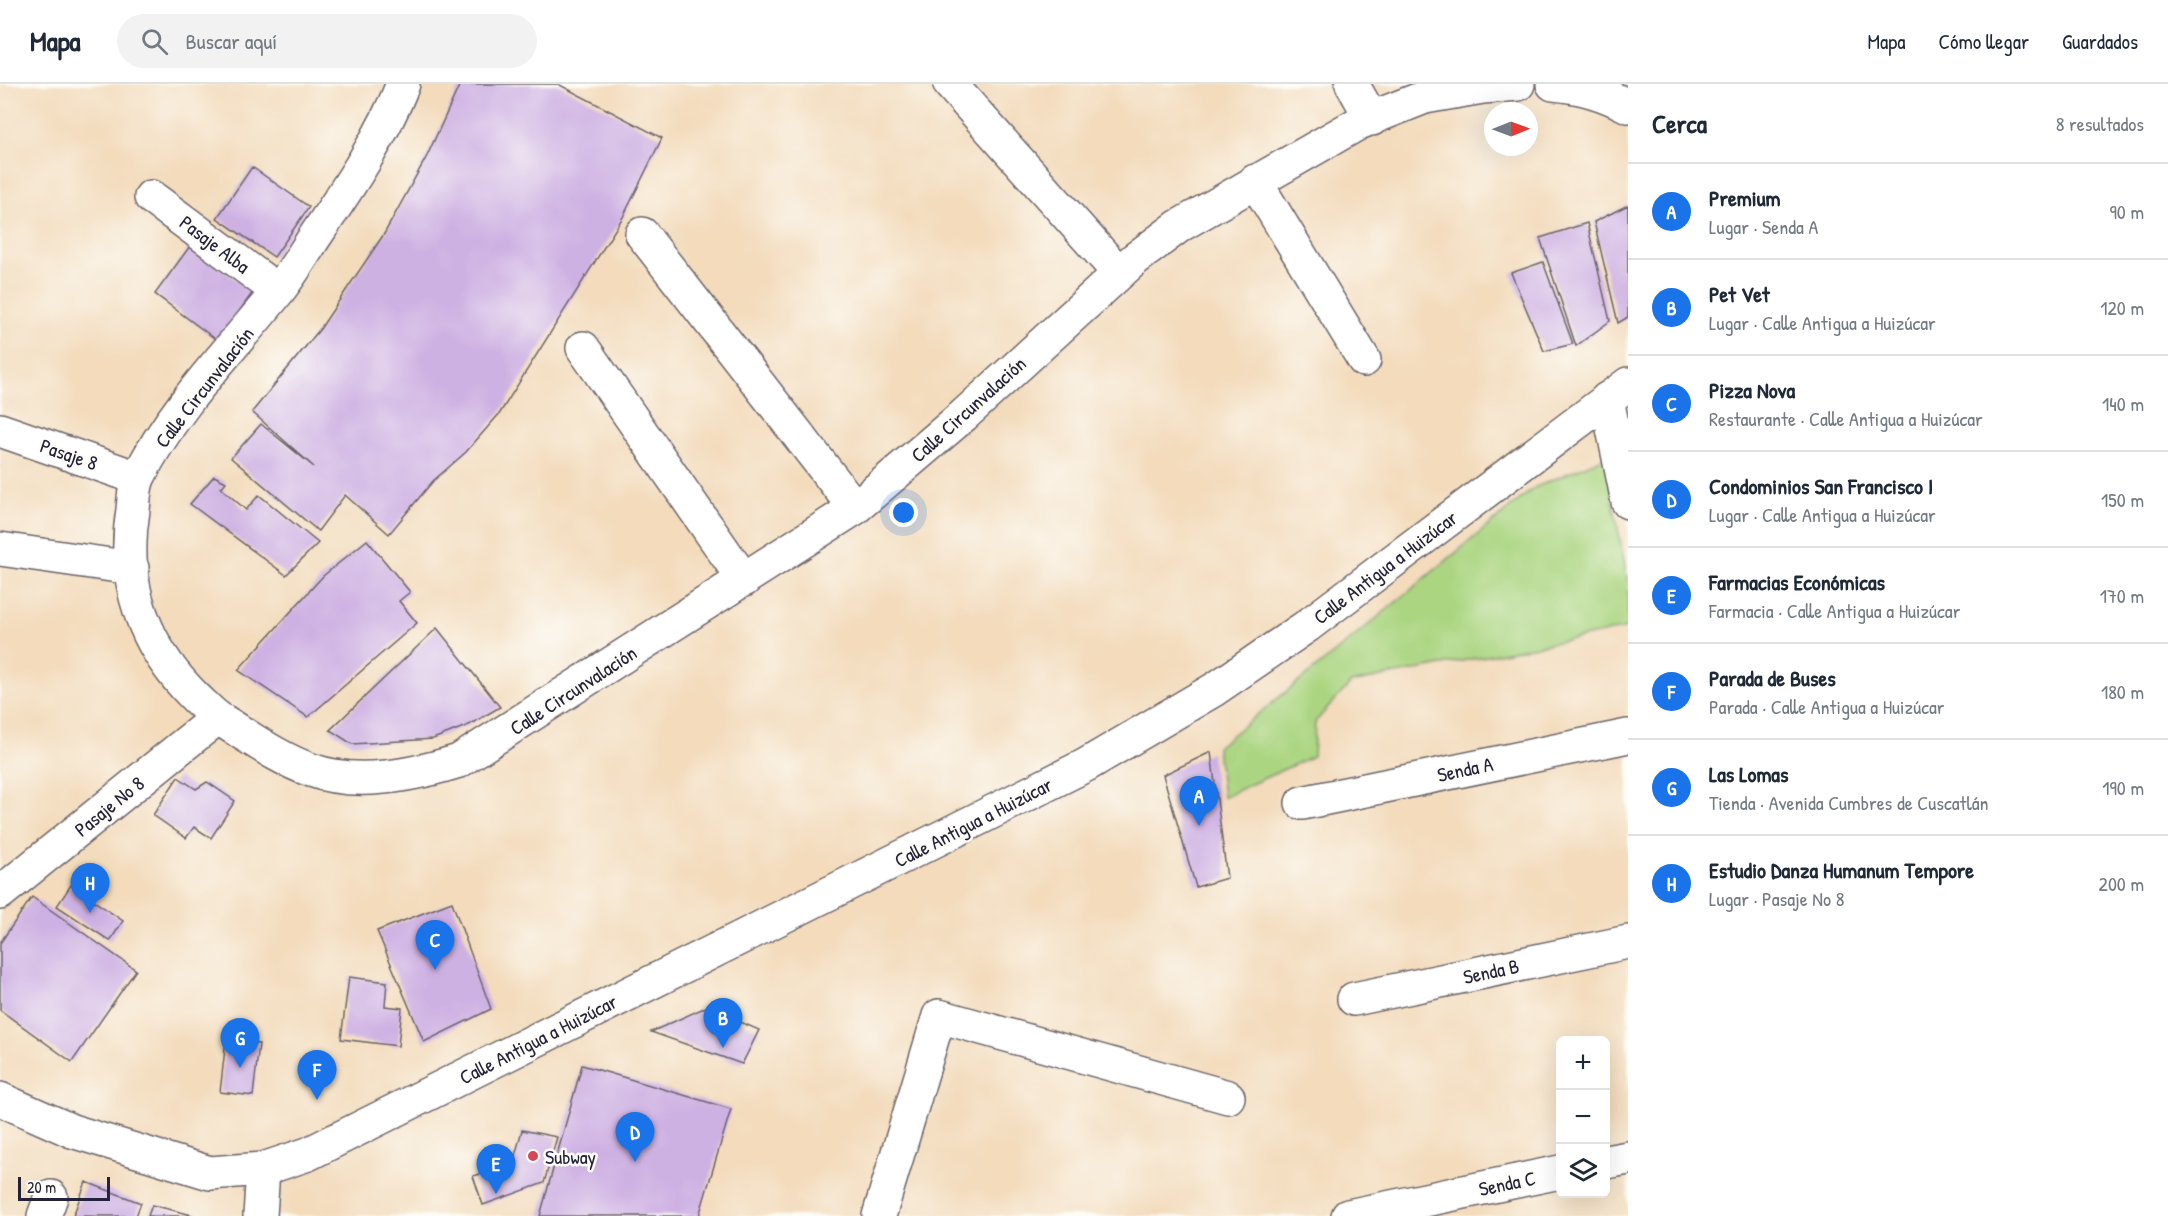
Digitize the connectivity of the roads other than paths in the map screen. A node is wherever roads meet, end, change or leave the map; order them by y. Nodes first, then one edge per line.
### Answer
1 (403, 84) edge
2 (950, 84) edge
3 (1352, 84) edge
4 (1518, 84) edge
5 (1553, 84) edge
6 (1628, 106) edge
7 (1372, 118) junction
8 (1255, 181) junction
9 (152, 197) dead end
10 (642, 234) dead end
11 (1119, 273) junction
12 (278, 291) junction
13 (583, 348) dead end
14 (1364, 360) dead end
15 (1618, 391) edge
16 (0, 430) edge
17 (138, 478) junction
18 (1628, 502) edge
19 (855, 508) junction
20 (0, 549) edge
21 (132, 568) junction
22 (744, 580) junction
23 (217, 718) junction
24 (1628, 736) edge
25 (1302, 803) dead end
26 (0, 893) edge
27 (1628, 942) edge
28 (1354, 999) dead end
29 (1228, 1097) dead end
30 (0, 1099) edge
31 (1628, 1158) edge
32 (1610, 1161) edge
33 (263, 1169) junction
34 (1556, 1173) edge
35 (260, 1216) edge
36 (879, 1216) edge
37 (1348, 1216) edge

1 - 12 street, Calle Circunvalación
2 - 11 street
3 - 7 street
4 - 7 street, Calle Circunvalación
5 - 6 street
7 - 8 street, Calle Circunvalación
8 - 11 street, Calle Circunvalación
8 - 14 street
9 - 12 street, Pasaje Alba
10 - 19 street
11 - 19 street, Calle Circunvalación
12 - 17 street, Calle Circunvalación
13 - 22 street
15 - 18 street
15 - 33 street, Calle Antigua a Huizúcar
16 - 17 street, Pasaje 8
17 - 21 street, Calle Circunvalación
19 - 22 street, Calle Circunvalación
20 - 21 street
21 - 23 street, Calle Circunvalación
22 - 23 street, Calle Circunvalación
23 - 26 street, Pasaje No 8
24 - 25 street, Senda A
27 - 28 street, Senda B
29 - 36 street
30 - 33 street, Calle Antigua a Huizúcar
31 - 32 street
33 - 35 street
34 - 37 street, Senda C

